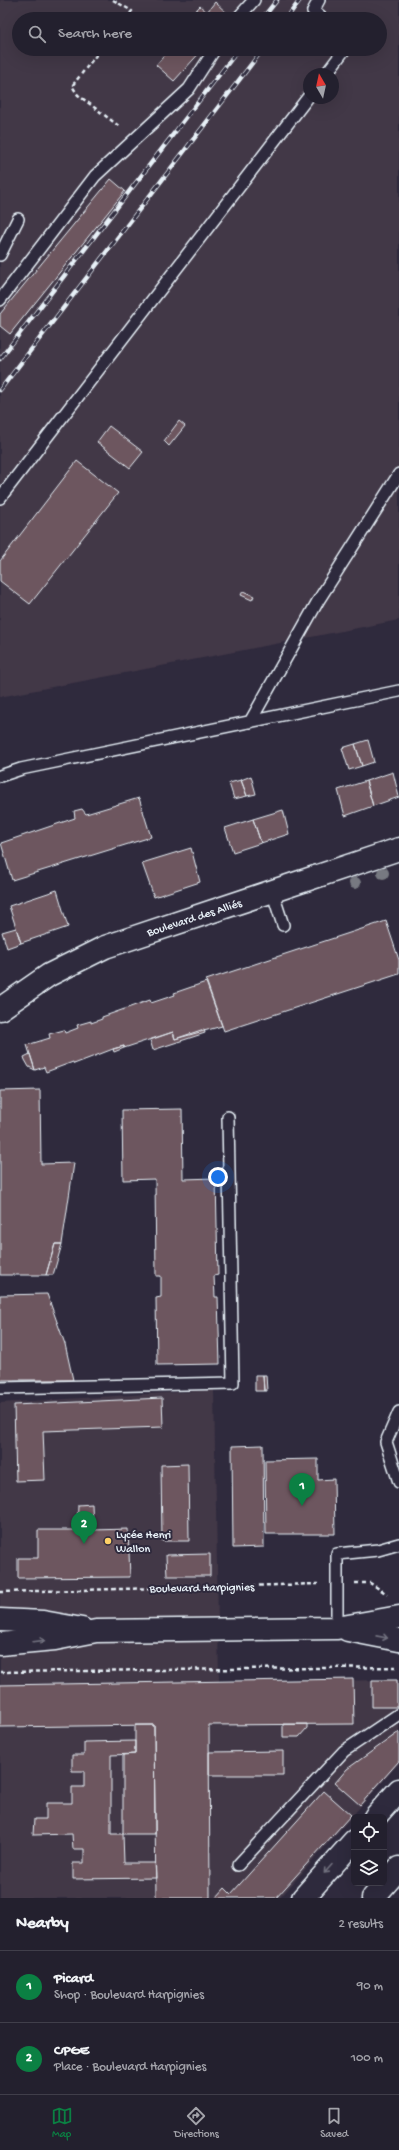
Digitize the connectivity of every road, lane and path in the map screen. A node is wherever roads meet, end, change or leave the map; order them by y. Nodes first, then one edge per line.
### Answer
1 (113, 0) edge
2 (254, 0) edge
3 (319, 0) edge
4 (131, 12) edge
5 (243, 12) edge
6 (314, 12) edge
7 (96, 56) edge
8 (210, 56) edge
9 (340, 56) edge
10 (331, 68) edge
11 (303, 104) edge
12 (135, 138) junction
13 (18, 219) dead end
14 (0, 255) edge
15 (0, 300) edge
16 (399, 474) edge
17 (0, 498) edge
18 (399, 690) edge
19 (250, 722) junction
20 (0, 776) edge
21 (399, 849) edge
22 (272, 891) junction
23 (283, 925) dead end
24 (0, 1009) edge
25 (228, 1116) dead end
26 (0, 1388) edge
27 (399, 1412) edge
28 (399, 1482) edge
29 (399, 1544) edge
30 (337, 1583) junction
31 (0, 1592) edge
32 (390, 1596) dead end
33 (399, 1617) edge
34 (0, 1620) edge
35 (337, 1628) junction
36 (96, 1631) junction
37 (399, 1640) edge
38 (0, 1644) edge
39 (399, 1666) edge
40 (0, 1672) edge
41 (399, 1714) edge
42 (399, 1790) edge
43 (378, 1814) edge
44 (351, 1844) edge
45 (238, 1865) dead end
46 (399, 1868) edge
47 (303, 1898) edge
48 (373, 1898) edge

1 - 4 path
2 - 5 lane
3 - 6 lane
7 - 12 path
8 - 12 lane
9 - 10 lane
11 - 17 lane
12 - 15 lane
13 - 14 lane
16 - 19 lane
18 - 19 lane
19 - 20 lane
21 - 22 main road, Boulevard des Alliés
22 - 23 lane
22 - 24 main road, Boulevard des Alliés
25 - 26 lane
27 - 28 lane
29 - 30 lane
30 - 31 path, Boulevard Harpignies
30 - 32 path, Boulevard Harpignies
30 - 35 lane
33 - 35 main road
34 - 36 main road
35 - 36 main road
35 -> 37 main road
38 -> 36 main road
39 - 40 path
41 - 45 lane
42 - 43 main road
44 -> 47 main road
46 - 48 main road

